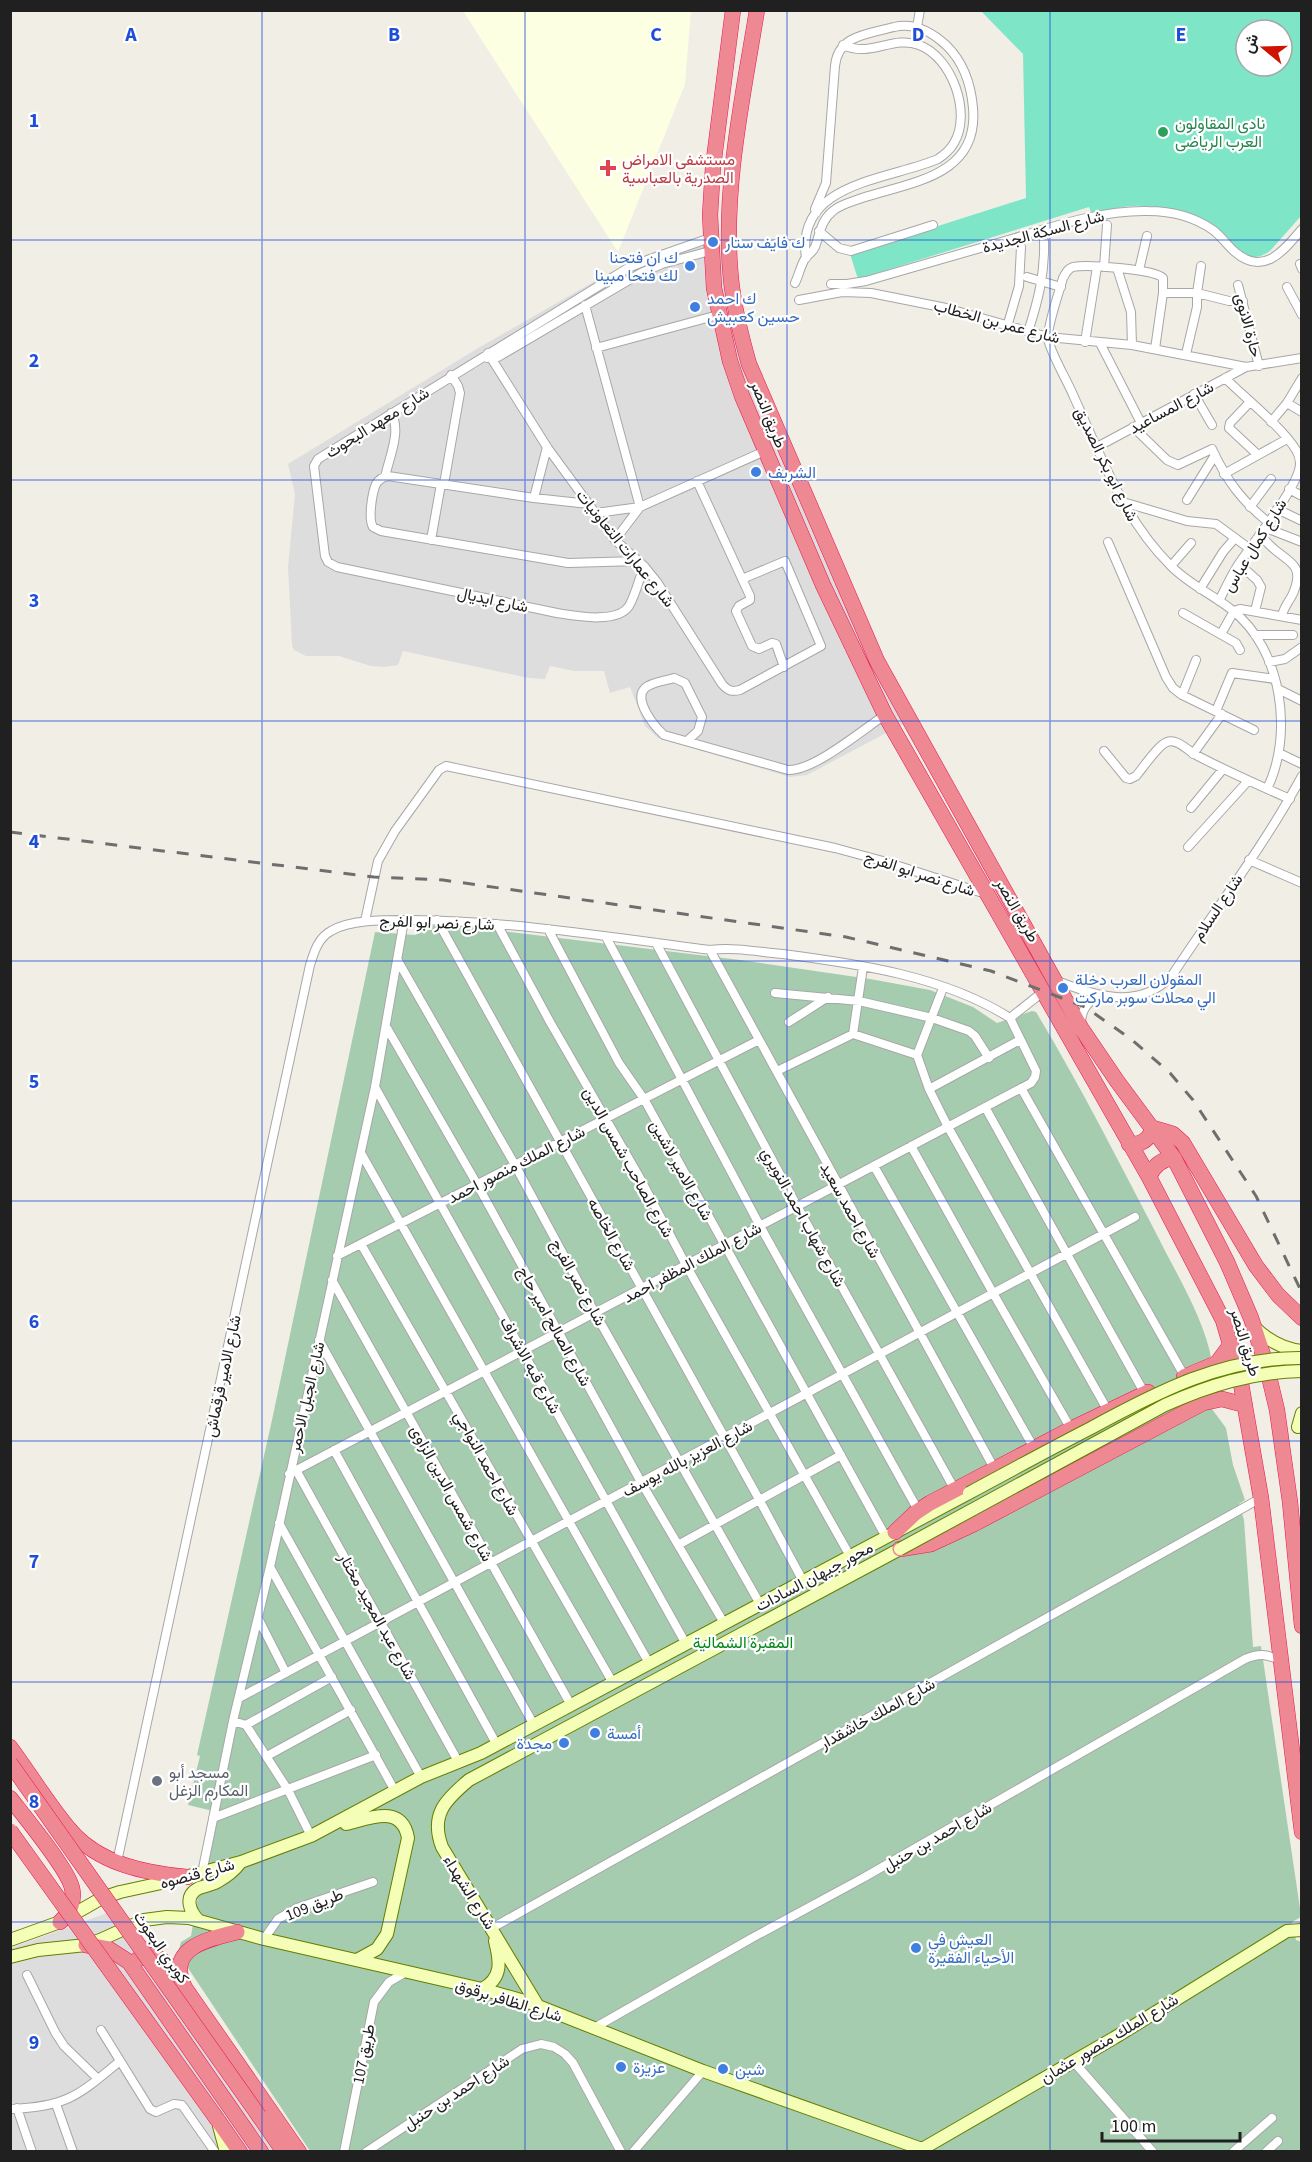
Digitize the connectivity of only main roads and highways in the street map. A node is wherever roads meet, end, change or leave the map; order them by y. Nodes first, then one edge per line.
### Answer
1 (732, 10) edge
2 (757, 10) edge
3 (1050, 986) junction
4 (1153, 1128) junction
5 (1129, 1144) junction
6 (1174, 1158) junction
7 (1149, 1177) junction
8 (1302, 1317) edge
9 (1253, 1326) junction
10 (1231, 1344) junction
11 (1302, 1350) edge
12 (1302, 1358) edge
13 (1201, 1370) junction
14 (1302, 1371) edge
15 (1209, 1401) junction
16 (1245, 1405) junction
17 (1302, 1413) edge
18 (1298, 1427) dead end
19 (891, 1534) junction
20 (900, 1549) junction
21 (1302, 1626) edge
22 (10, 1747) edge
23 (10, 1763) edge
24 (469, 1780) joint
25 (10, 1798) edge
26 (336, 1824) junction
27 (1301, 1826) edge
28 (10, 1831) edge
29 (98, 1852) junction
30 (241, 1862) junction
31 (68, 1877) junction
32 (187, 1877) junction
33 (199, 1921) junction
34 (60, 1922) junction
35 (492, 1928) junction
36 (1302, 1930) edge
37 (237, 1932) junction
38 (10, 1940) edge
39 (86, 1945) junction
40 (10, 1956) edge
41 (357, 1960) junction
42 (134, 1968) junction
43 (181, 1977) junction
44 (482, 1989) junction
45 (538, 2006) junction
46 (217, 2119) junction
47 (226, 2151) edge
48 (240, 2151) edge
49 (261, 2151) edge
50 (284, 2151) edge
51 (299, 2151) edge
52 (922, 2151) edge

1 - 3 highway, طريق النصر
2 - 3 highway, طريق النصر
3 - 4 highway, طريق النصر
3 - 5 highway, طريق النصر
4 - 5 highway
4 - 6 highway, طريق النصر
4 - 8 highway
5 - 7 highway, طريق النصر
6 - 7 highway
6 - 9 highway, طريق النصر
7 - 10 highway, طريق النصر
9 - 11 main road
9 - 21 highway, طريق النصر
10 - 13 highway
10 - 16 highway, طريق النصر
12 - 19 main road, محور جيهان السادات, bridge
13 - 15 highway
13 - 19 highway
14 - 20 main road, محور جيهان السادات, bridge
15 - 16 highway
15 - 20 highway
16 - 27 highway, طريق النصر
17 - 18 main road
19 - 26 main road, محور جيهان السادات
20 - 24 main road, محور جيهان السادات
22 - 29 highway
23 - 50 highway, كوبري البعوث, bridge
24 - 35 main road, شارع الشهداء
25 - 31 highway
26 - 30 main road, شارع قنصوه
26 - 41 main road
28 - 46 highway, bridge
29 - 31 highway
29 - 32 highway
30 - 32 main road, شارع قنصوه
30 - 33 main road
31 - 34 highway
32 - 34 main road, شارع قنصوه
33 - 37 main road, شارع الظافر برقوق
33 - 39 main road, شارع الظافر برقوق
34 - 38 main road, شارع قنصوه
35 - 44 main road
35 - 45 main road, شارع الشهداء
36 - 52 main road, شارع الملك منصور عثمان
37 - 41 main road, شارع الظافر برقوق
37 - 43 highway
39 - 40 main road, شارع الظافر برقوق
39 - 42 highway
41 - 44 main road, شارع الظافر برقوق
42 - 43 highway
42 - 49 highway
43 - 51 highway
44 - 45 main road, شارع الظافر برقوق
45 - 52 main road, شارع الظافر برقوق
46 - 47 main road
46 - 48 highway

